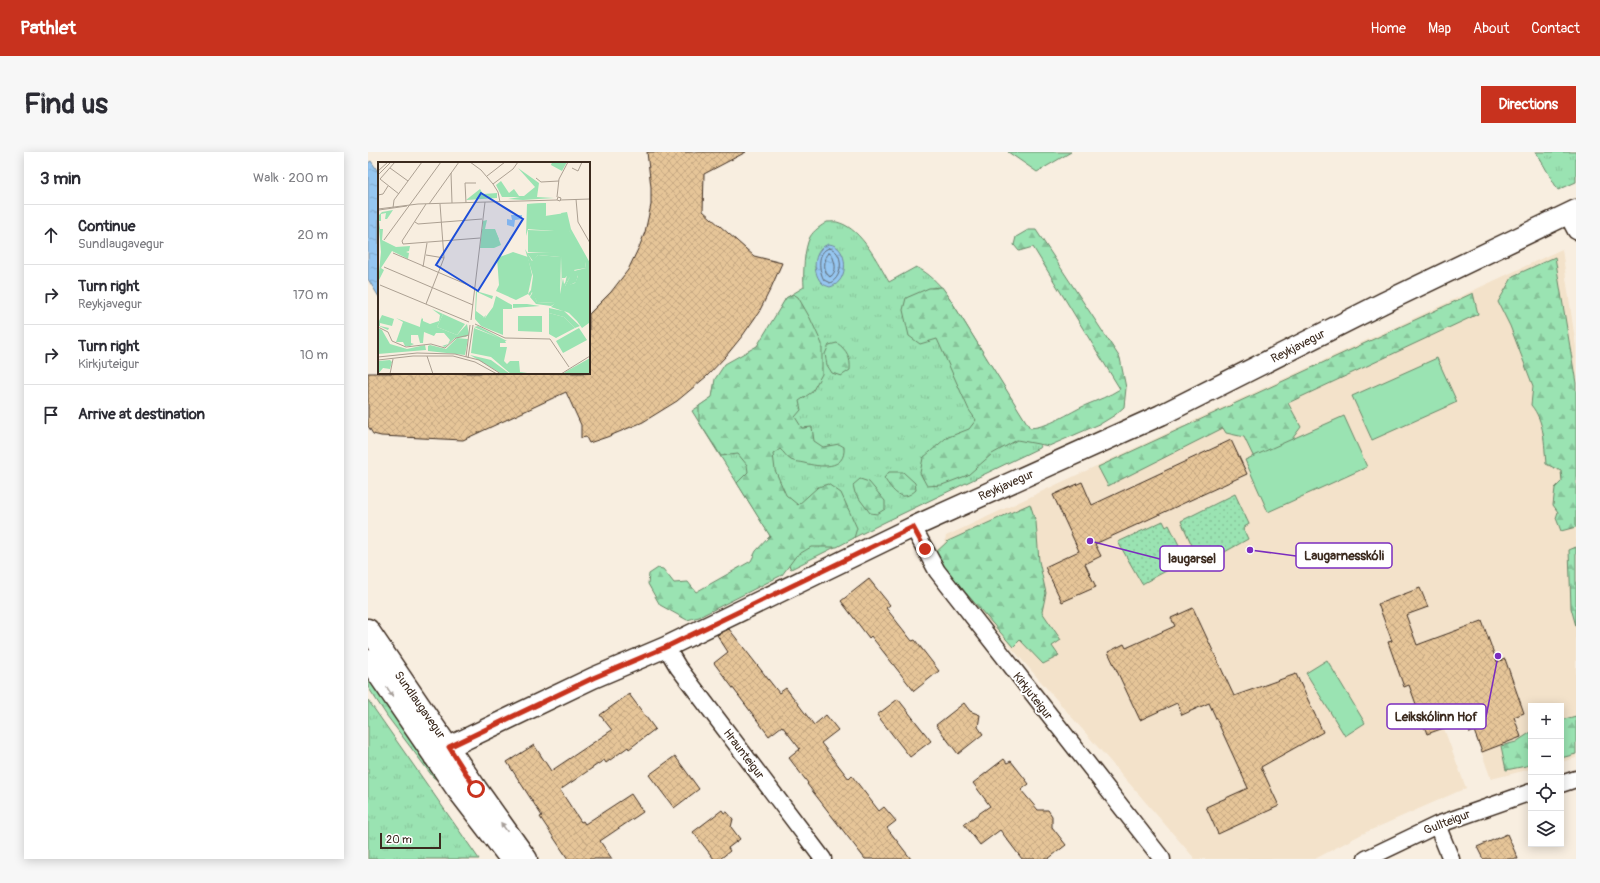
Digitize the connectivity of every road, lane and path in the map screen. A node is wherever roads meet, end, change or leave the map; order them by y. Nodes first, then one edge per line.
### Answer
1 (1573, 218) edge
2 (913, 527) junction
3 (368, 629) edge
4 (666, 647) junction
5 (368, 660) edge
6 (442, 752) junction
7 (1576, 780) edge
8 (1564, 783) edge
9 (1528, 793) edge
10 (1437, 825) junction
11 (510, 859) edge
12 (527, 859) edge
13 (823, 859) edge
14 (1162, 859) edge
15 (1366, 859) edge
16 (1451, 859) edge

1 - 2 street, Reykjavegur
2 - 4 street, Reykjavegur
2 - 14 street, Kirkjuteigur
3 - 6 street, Sundlaugavegur
4 - 6 street, Reykjavegur
4 - 13 street, Hraunteigur
5 -> 6 street, Sundlaugavegur
6 - 11 street, Sundlaugavegur
12 -> 6 street, Sundlaugavegur
7 - 8 street
9 - 10 street, Gullteigur
10 - 15 street, Gullteigur
10 - 16 street

